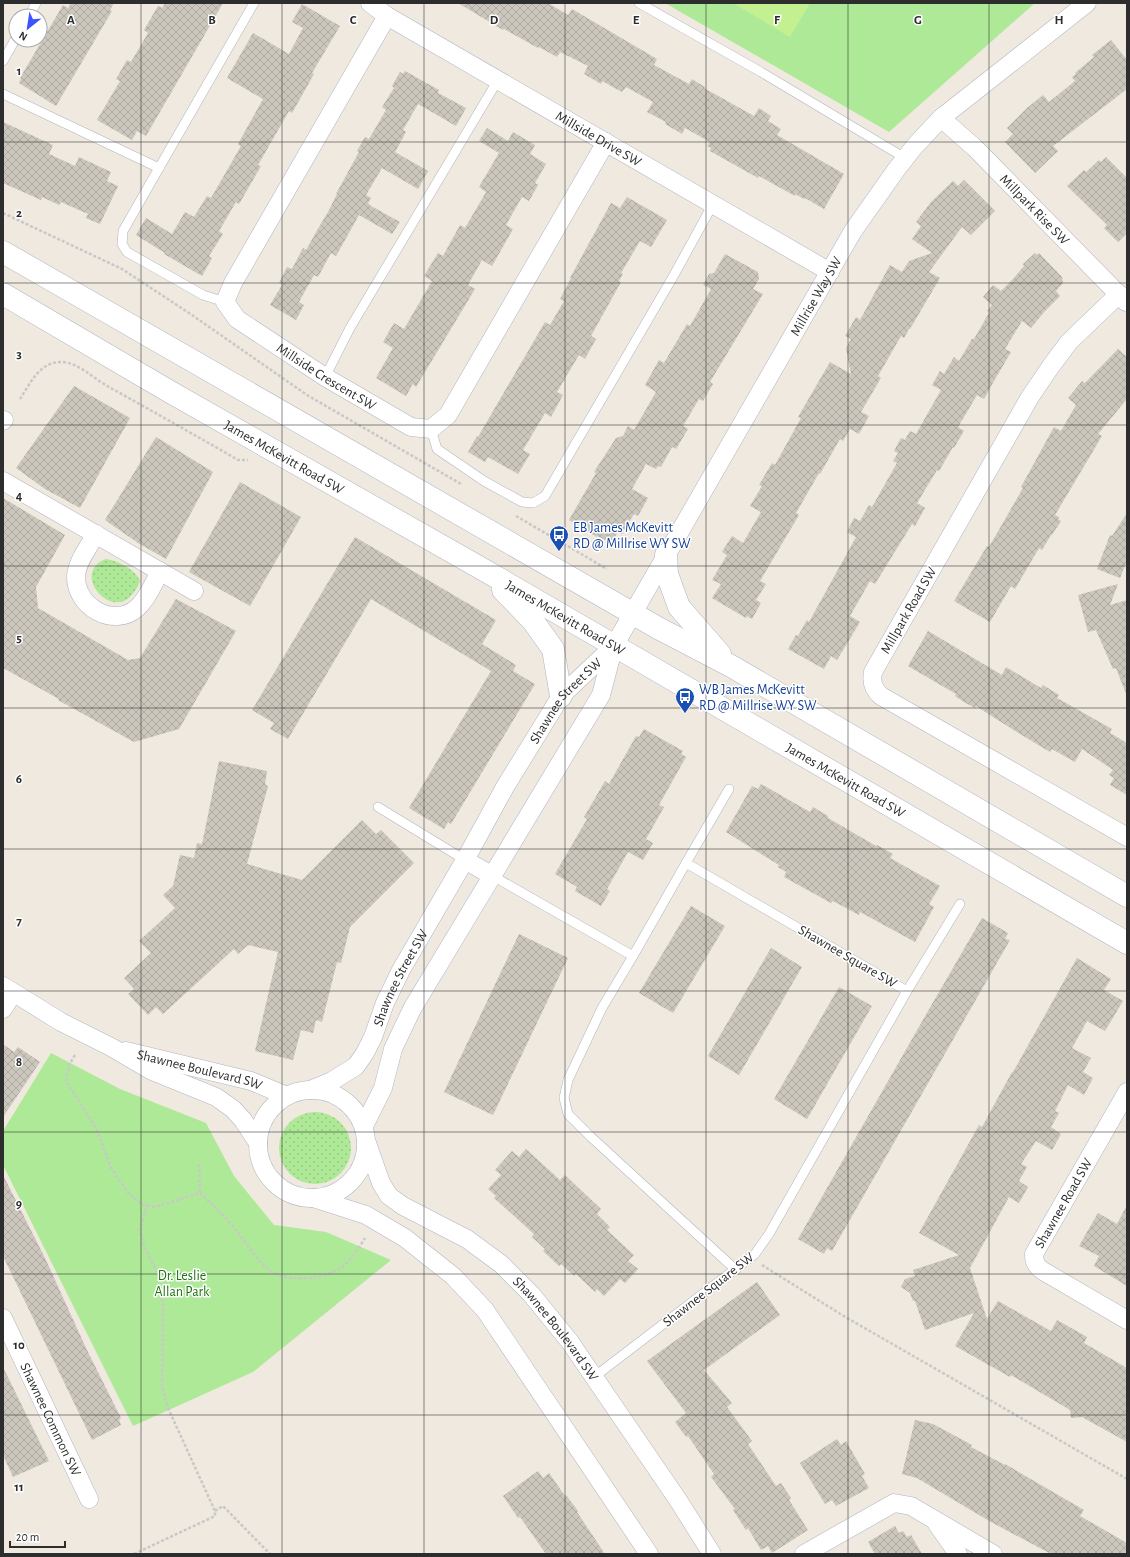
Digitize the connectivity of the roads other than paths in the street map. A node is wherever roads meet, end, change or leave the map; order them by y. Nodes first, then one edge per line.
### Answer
1 (254, 3) edge
2 (370, 3) edge
3 (639, 3) edge
4 (1087, 3) edge
5 (388, 16) junction
6 (10, 48) edge
7 (3, 61) edge
8 (498, 80) junction
9 (3, 94) edge
10 (941, 118) junction
11 (606, 142) junction
12 (905, 158) junction
13 (159, 168) junction
14 (713, 204) junction
15 (3, 252) edge
16 (830, 272) junction
17 (3, 294) edge
18 (1123, 298) edge
19 (225, 302) junction
20 (325, 377) junction
21 (431, 429) junction
22 (3, 481) edge
23 (96, 534) junction
24 (666, 556) junction
25 (484, 570) junction
26 (160, 572) junction
27 (194, 591) dead end
28 (632, 613) junction
29 (614, 646) junction
30 (731, 666) junction
31 (561, 696) junction
32 (729, 789) dead end
33 (378, 807) dead end
34 (1127, 837) edge
35 (465, 860) junction
36 (686, 863) junction
37 (492, 875) junction
38 (1127, 896) edge
39 (960, 904) dead end
40 (1127, 942) edge
41 (633, 956) junction
42 (8, 989) edge
43 (907, 991) junction
44 (3, 1009) edge
45 (111, 1047) junction
46 (310, 1090) junction
47 (1127, 1092) edge
48 (286, 1096) junction
49 (365, 1134) junction
50 (258, 1144) junction
51 (313, 1198) junction
52 (736, 1270) junction
53 (3, 1318) edge
54 (1127, 1320) edge
55 (594, 1377) junction
56 (89, 1499) dead end
57 (933, 1519) junction
58 (648, 1554) edge
59 (712, 1554) edge
60 (804, 1554) edge
61 (958, 1554) edge
62 (993, 1554) edge

1 - 13 lane
2 - 5 street, Millside Drive SW
3 - 12 lane
4 - 10 street, Millrise Way SW
5 - 8 street, Millside Drive SW
5 - 19 street
6 - 7 lane
8 - 11 street, Millside Drive SW
8 - 20 lane
9 - 13 lane
10 - 12 street, Millrise Way SW
10 - 18 street, Millpark Rise SW
11 - 14 street, Millside Drive SW
11 - 21 street
12 - 16 street, Millrise Way SW
13 - 19 lane
14 - 16 street, Millside Drive SW
14 - 21 lane
15 - 28 main road
16 - 24 street, Millrise Way SW
17 - 25 main road, James McKevitt Road SW
18 - 34 street, Millpark Road SW
19 - 20 street, Millside Crescent SW
20 - 21 street, Millside Crescent SW
22 - 23 street
23 - 26 street
23 - 26 street
24 - 28 street, Millrise Way SW
24 - 30 main road
25 - 29 main road, James McKevitt Road SW
25 - 31 main road
26 - 27 street
28 - 29 street, Millrise Way SW
28 - 30 main road
29 - 31 street, Shawnee Street SW
29 - 37 street, Shawnee Street SW
29 - 40 main road, James McKevitt Road SW
30 - 38 main road
31 - 35 street, Shawnee Street SW
32 - 36 lane
33 - 35 lane
35 - 37 street
35 - 46 street, Shawnee Street SW
36 - 41 lane
36 - 43 lane, Shawnee Square SW
37 - 41 lane
37 - 49 street, Shawnee Street SW
39 - 43 lane
41 - 52 lane
42 - 44 street
42 - 45 street, Shawnee Boulevard SW
43 - 52 lane, Shawnee Square SW
45 - 48 street, Shawnee Boulevard SW
45 - 50 street, Shawnee Boulevard SW
46 - 48 street
46 - 49 street
47 - 54 street, Shawnee Road SW
48 - 50 street
49 - 51 street
49 - 55 street, Shawnee Boulevard SW
50 - 51 street
51 - 58 street
52 - 55 lane, Shawnee Square SW
53 - 56 street, Shawnee Common SW
55 - 59 street, Shawnee Boulevard SW
57 - 60 street
57 - 61 street
57 - 62 street

